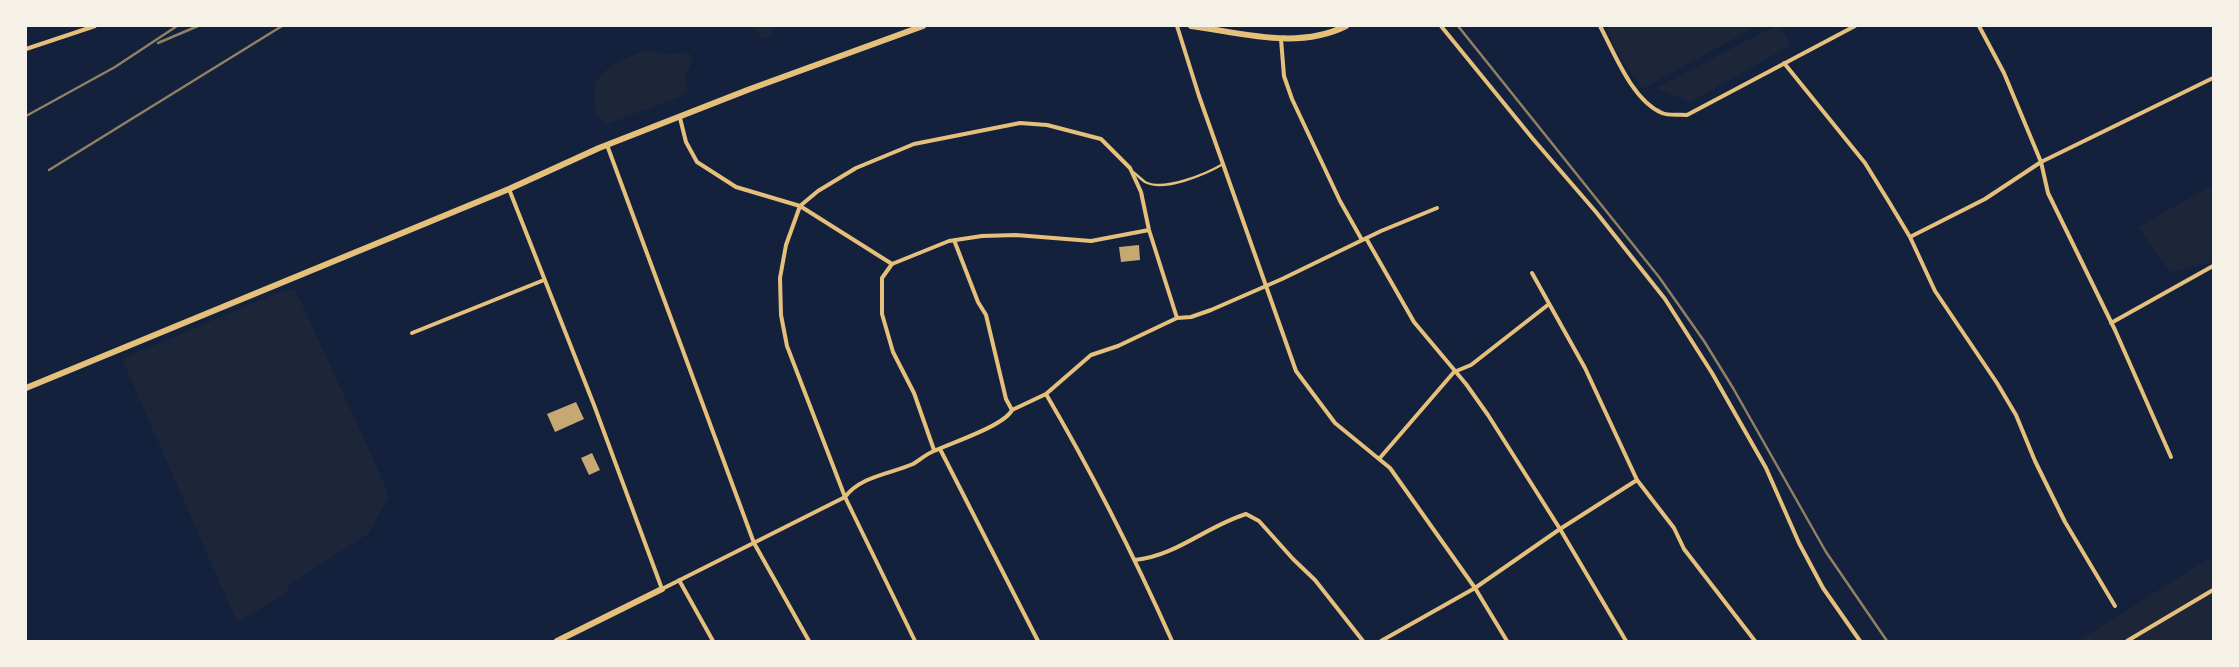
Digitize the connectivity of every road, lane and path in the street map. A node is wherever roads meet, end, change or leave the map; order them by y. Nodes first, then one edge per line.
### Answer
1 (95, 26) edge
2 (923, 26) edge
3 (1177, 26) edge
4 (1191, 26) edge
5 (1346, 26) edge
6 (1441, 26) edge
7 (1600, 26) edge
8 (1855, 26) edge
9 (1979, 26) edge
10 (1282, 39) junction
11 (26, 49) edge
12 (1784, 63) junction
13 (2213, 78) edge
14 (680, 118) junction
15 (607, 145) junction
16 (2041, 162) junction
17 (1223, 164) junction
18 (1131, 171) junction
19 (508, 188) junction
20 (800, 206) junction
21 (1437, 208) dead end
22 (1149, 230) junction
23 (1910, 237) junction
24 (1364, 239) junction
25 (954, 240) junction
26 (892, 264) junction
27 (2213, 266) edge
28 (1532, 273) dead end
29 (544, 280) junction
30 (1265, 286) junction
31 (1549, 304) junction
32 (1177, 318) junction
33 (2111, 323) junction
34 (412, 333) dead end
35 (1454, 372) junction
36 (26, 388) edge
37 (1046, 394) junction
38 (1012, 410) junction
39 (940, 449) junction
40 (934, 450) junction
41 (2171, 457) dead end
42 (1379, 459) junction
43 (1637, 480) junction
44 (845, 497) junction
45 (1560, 529) junction
46 (754, 543) junction
47 (1135, 560) junction
48 (679, 580) junction
49 (1475, 588) junction
50 (662, 589) junction
51 (2213, 590) edge
52 (2115, 606) dead end
53 (557, 641) edge
54 (713, 641) edge
55 (809, 641) edge
56 (915, 641) edge
57 (1038, 641) edge
58 (1172, 641) edge
59 (1364, 641) edge
60 (1380, 641) edge
61 (1507, 641) edge
62 (1626, 641) edge
63 (1755, 641) edge
64 (1860, 641) edge
65 (2127, 641) edge

1 - 11 street
2 - 14 street
3 - 17 street
4 - 10 street
5 - 10 street
6 - 64 street
7 - 12 street
8 - 12 street
9 - 16 street
10 - 24 street
12 - 23 street
13 - 16 street
14 - 15 street
14 - 20 street
15 - 19 street
15 - 46 street
16 - 23 street
16 - 33 street
17 - 18 lane
17 - 30 street
18 - 20 street
18 - 22 street
19 - 29 street
19 - 36 street
20 - 26 street
20 - 44 street
21 - 24 street
22 - 25 street
22 - 32 street
23 - 52 street
24 - 30 street
24 - 35 street
25 - 26 street
25 - 38 street
26 - 40 street
27 - 33 street
28 - 31 street
29 - 34 street
29 - 50 street
30 - 32 street
30 - 42 street
31 - 35 street
31 - 43 street
32 - 37 street
33 - 41 street
35 - 42 street
35 - 45 street
37 - 38 street
37 - 47 street
38 - 39 street
39 - 40 street
39 - 57 street
40 - 44 street
42 - 49 street
43 - 45 street
43 - 63 street
44 - 46 street
44 - 56 street
45 - 49 street
45 - 62 street
46 - 48 street
46 - 55 street
47 - 58 street
47 - 59 street
48 - 50 street
48 - 54 street
49 - 60 street
49 - 61 street
50 - 53 street
51 - 65 street

